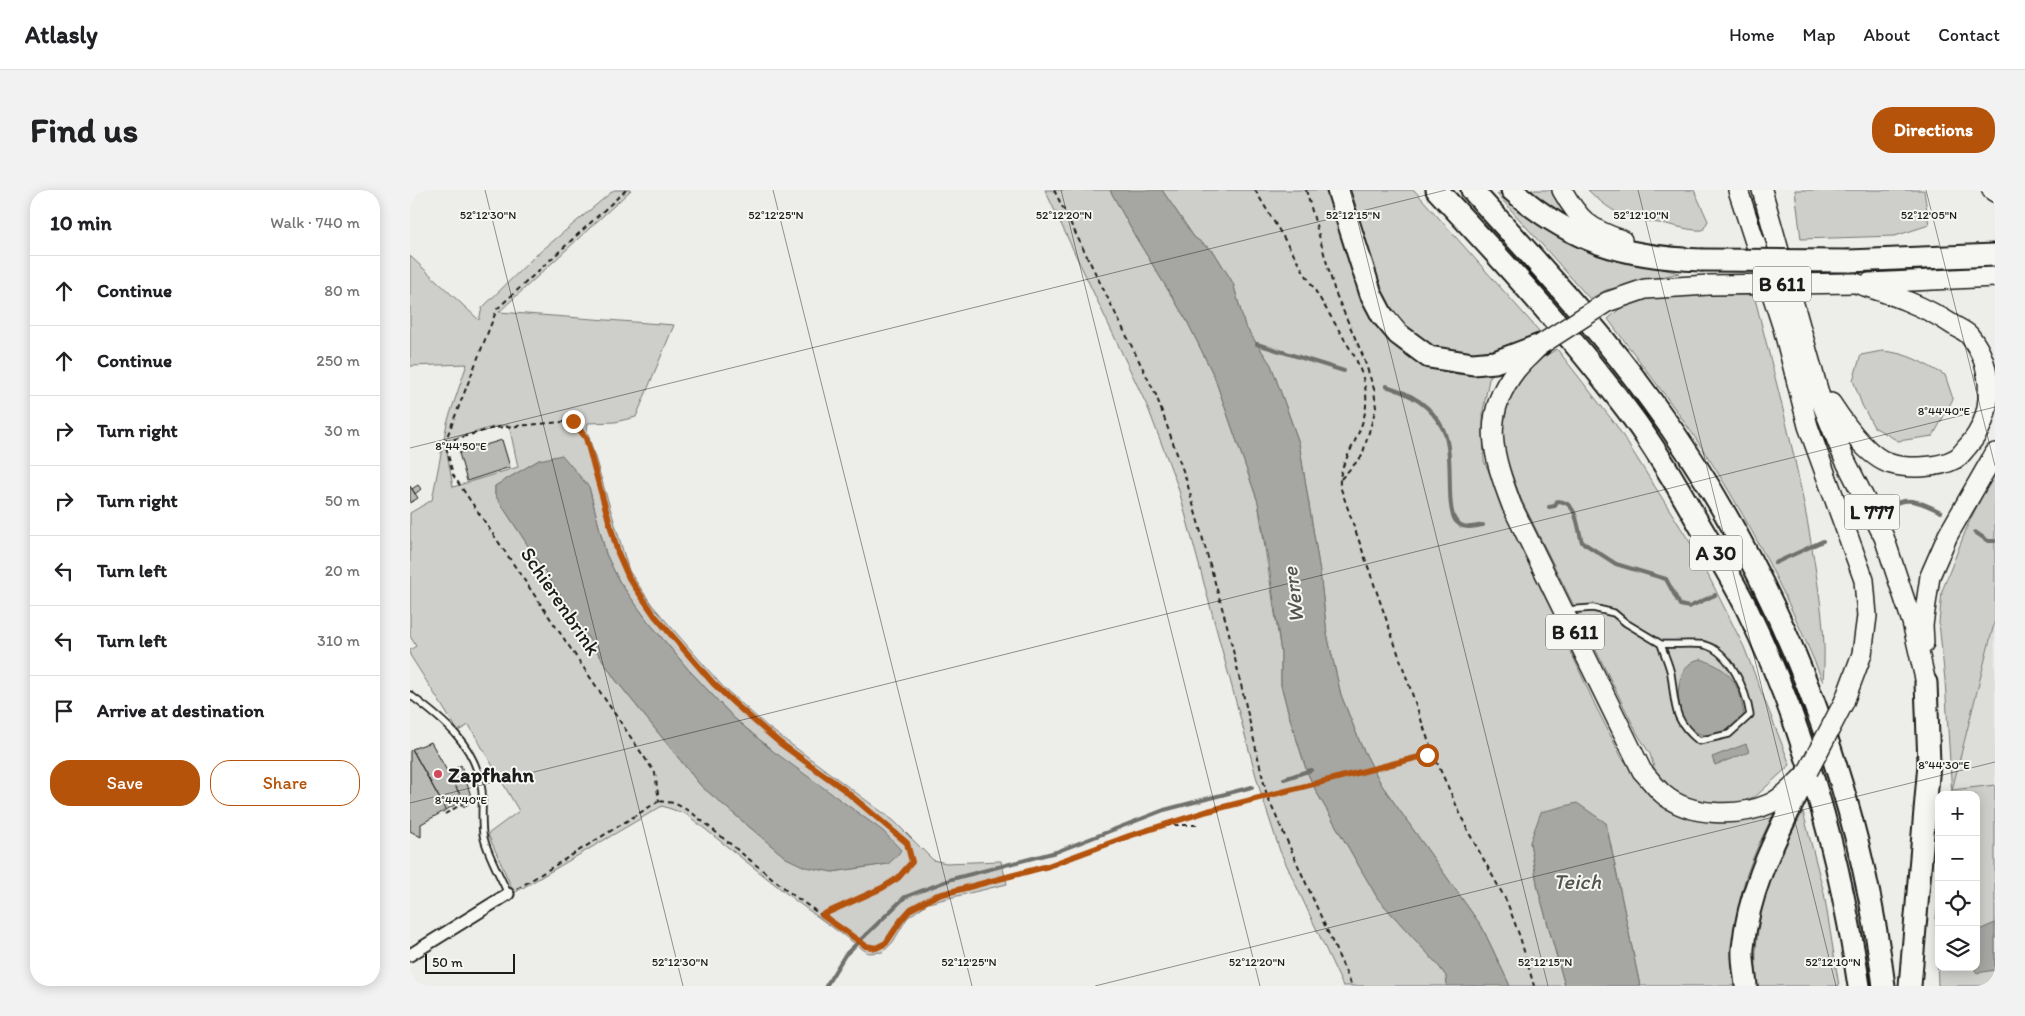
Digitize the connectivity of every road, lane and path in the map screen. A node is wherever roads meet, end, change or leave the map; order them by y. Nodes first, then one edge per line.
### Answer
1 (626, 190) edge
2 (1054, 190) edge
3 (1254, 190) edge
4 (1306, 190) edge
5 (1338, 190) edge
6 (1437, 190) edge
7 (1472, 190) edge
8 (1512, 190) edge
9 (1562, 190) edge
10 (1762, 190) edge
11 (1738, 191) edge
12 (1995, 255) edge
13 (1701, 260) junction
14 (1995, 277) edge
15 (1856, 283) junction
16 (1540, 345) junction
17 (1807, 346) junction
18 (445, 442) junction
19 (1995, 453) edge
20 (1340, 480) junction
21 (1564, 610) junction
22 (1661, 644) junction
23 (1926, 683) junction
24 (410, 695) edge
25 (1433, 754) junction
26 (1808, 771) joint
27 (1267, 796) junction
28 (1791, 797) junction
29 (660, 801) junction
30 (462, 804) dead end
31 (445, 814) dead end
32 (1160, 825) junction
33 (1197, 825) dead end
34 (508, 894) junction
35 (822, 915) junction
36 (410, 956) edge
37 (1352, 986) edge
38 (1534, 986) edge
39 (1746, 986) edge
40 (1858, 986) edge
41 (1884, 986) edge
42 (1910, 986) edge

1 - 18 path
2 - 27 path
3 - 20 path
4 - 20 path
5 - 16 highway
6 - 40 highway, A 30
7 - 41 highway, A 30
8 - 13 highway
9 - 13 highway
10 - 17 highway, L 777
11 - 26 highway, L 777, bridge
12 - 13 highway, bridge
14 - 15 highway, B 611
15 - 16 highway, B 611, bridge
15 - 17 highway
16 - 21 highway, B 611
17 - 23 highway, L 777
18 - 29 path, Schierenbrink
18 - 35 path
19 - 23 highway
20 - 25 path
21 - 22 lane
21 - 28 highway, B 611
22 - 22 lane
23 - 42 highway
24 - 34 lane
25 - 27 path
25 - 38 path
26 - 28 highway
27 - 32 path
27 - 37 path
28 - 39 highway
29 - 34 path
29 - 35 path
30 - 31 path
32 - 33 path
32 - 35 path
34 - 36 street

